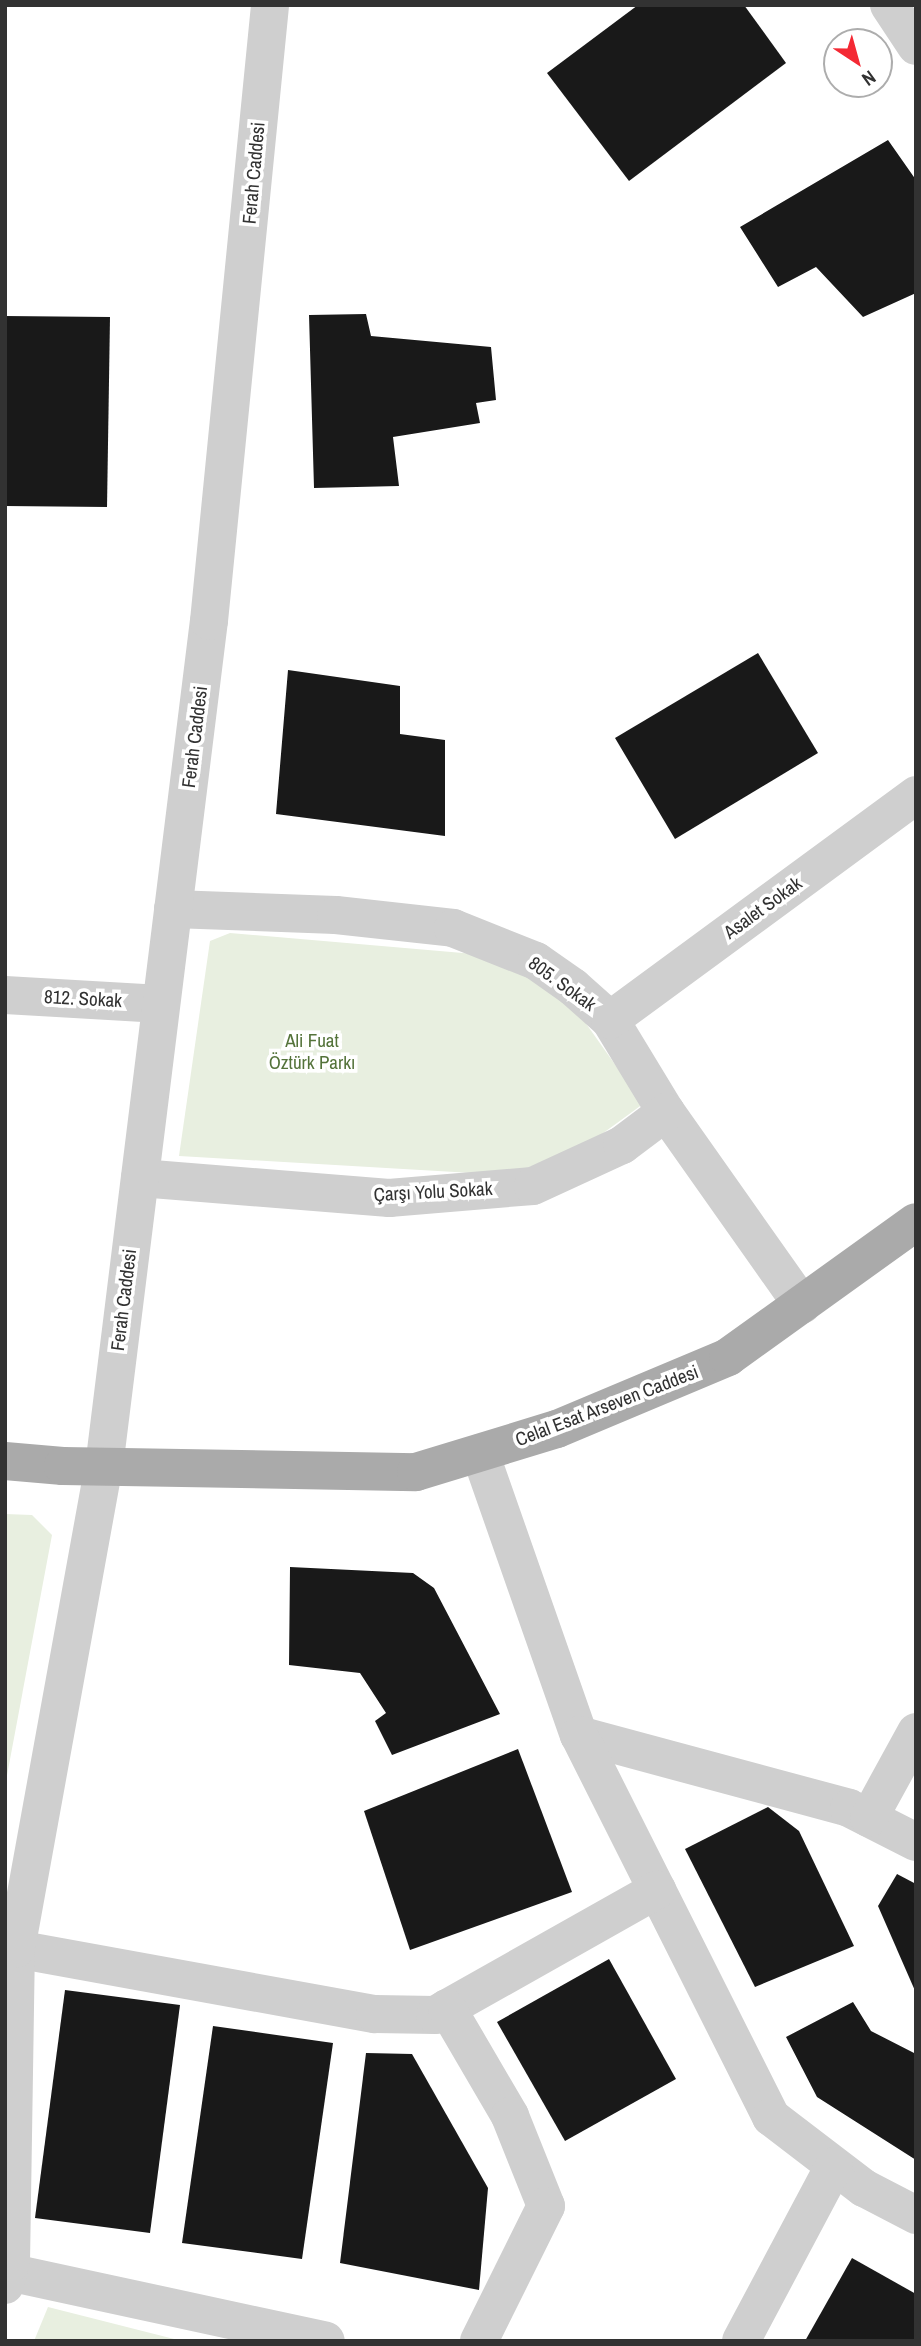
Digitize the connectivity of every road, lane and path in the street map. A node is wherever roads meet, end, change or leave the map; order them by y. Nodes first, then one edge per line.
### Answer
1 (270, 5) edge
2 (889, 5) edge
3 (916, 46) edge
4 (916, 795) edge
5 (173, 909) junction
6 (5, 995) edge
7 (161, 1004) junction
8 (610, 1020) junction
9 (666, 1112) junction
10 (140, 1178) junction
11 (916, 1222) edge
12 (802, 1305) junction
13 (480, 1453) junction
14 (5, 1461) edge
15 (104, 1467) junction
16 (916, 1732) edge
17 (579, 1735) junction
18 (869, 1818) junction
19 (916, 1842) edge
20 (657, 1890) junction
21 (16, 1949) junction
22 (447, 2008) junction
23 (834, 2166) junction
24 (916, 2215) edge
25 (7, 2279) edge
26 (326, 2341) edge
27 (479, 2341) edge
28 (741, 2341) edge

1 - 5 street, Ferah Caddesi
2 - 3 street
4 - 8 street, Asalet Sokak
5 - 7 street, Ferah Caddesi
5 - 8 street, 805. Sokak
6 - 7 street, 812. Sokak
7 - 10 street, Ferah Caddesi
8 - 9 street, 805. Sokak
9 - 10 street, Çarşı Yolu Sokak
9 - 12 street, 805. Sokak
10 - 15 street, Ferah Caddesi
11 - 12 main road, Celal Esat Arseven Caddesi
12 - 13 main road, Celal Esat Arseven Caddesi
13 - 15 main road, Celal Esat Arseven Caddesi
13 - 17 street
14 - 15 main road, Celal Esat Arseven Caddesi
15 - 21 street, Ferah Caddesi
16 - 18 street
17 - 18 street
17 - 20 street
18 - 19 street
20 - 22 street
20 - 23 street
21 - 22 street
21 - 25 street, Ferah Caddesi
22 - 27 street
23 - 24 street
23 - 28 street
25 - 26 street

